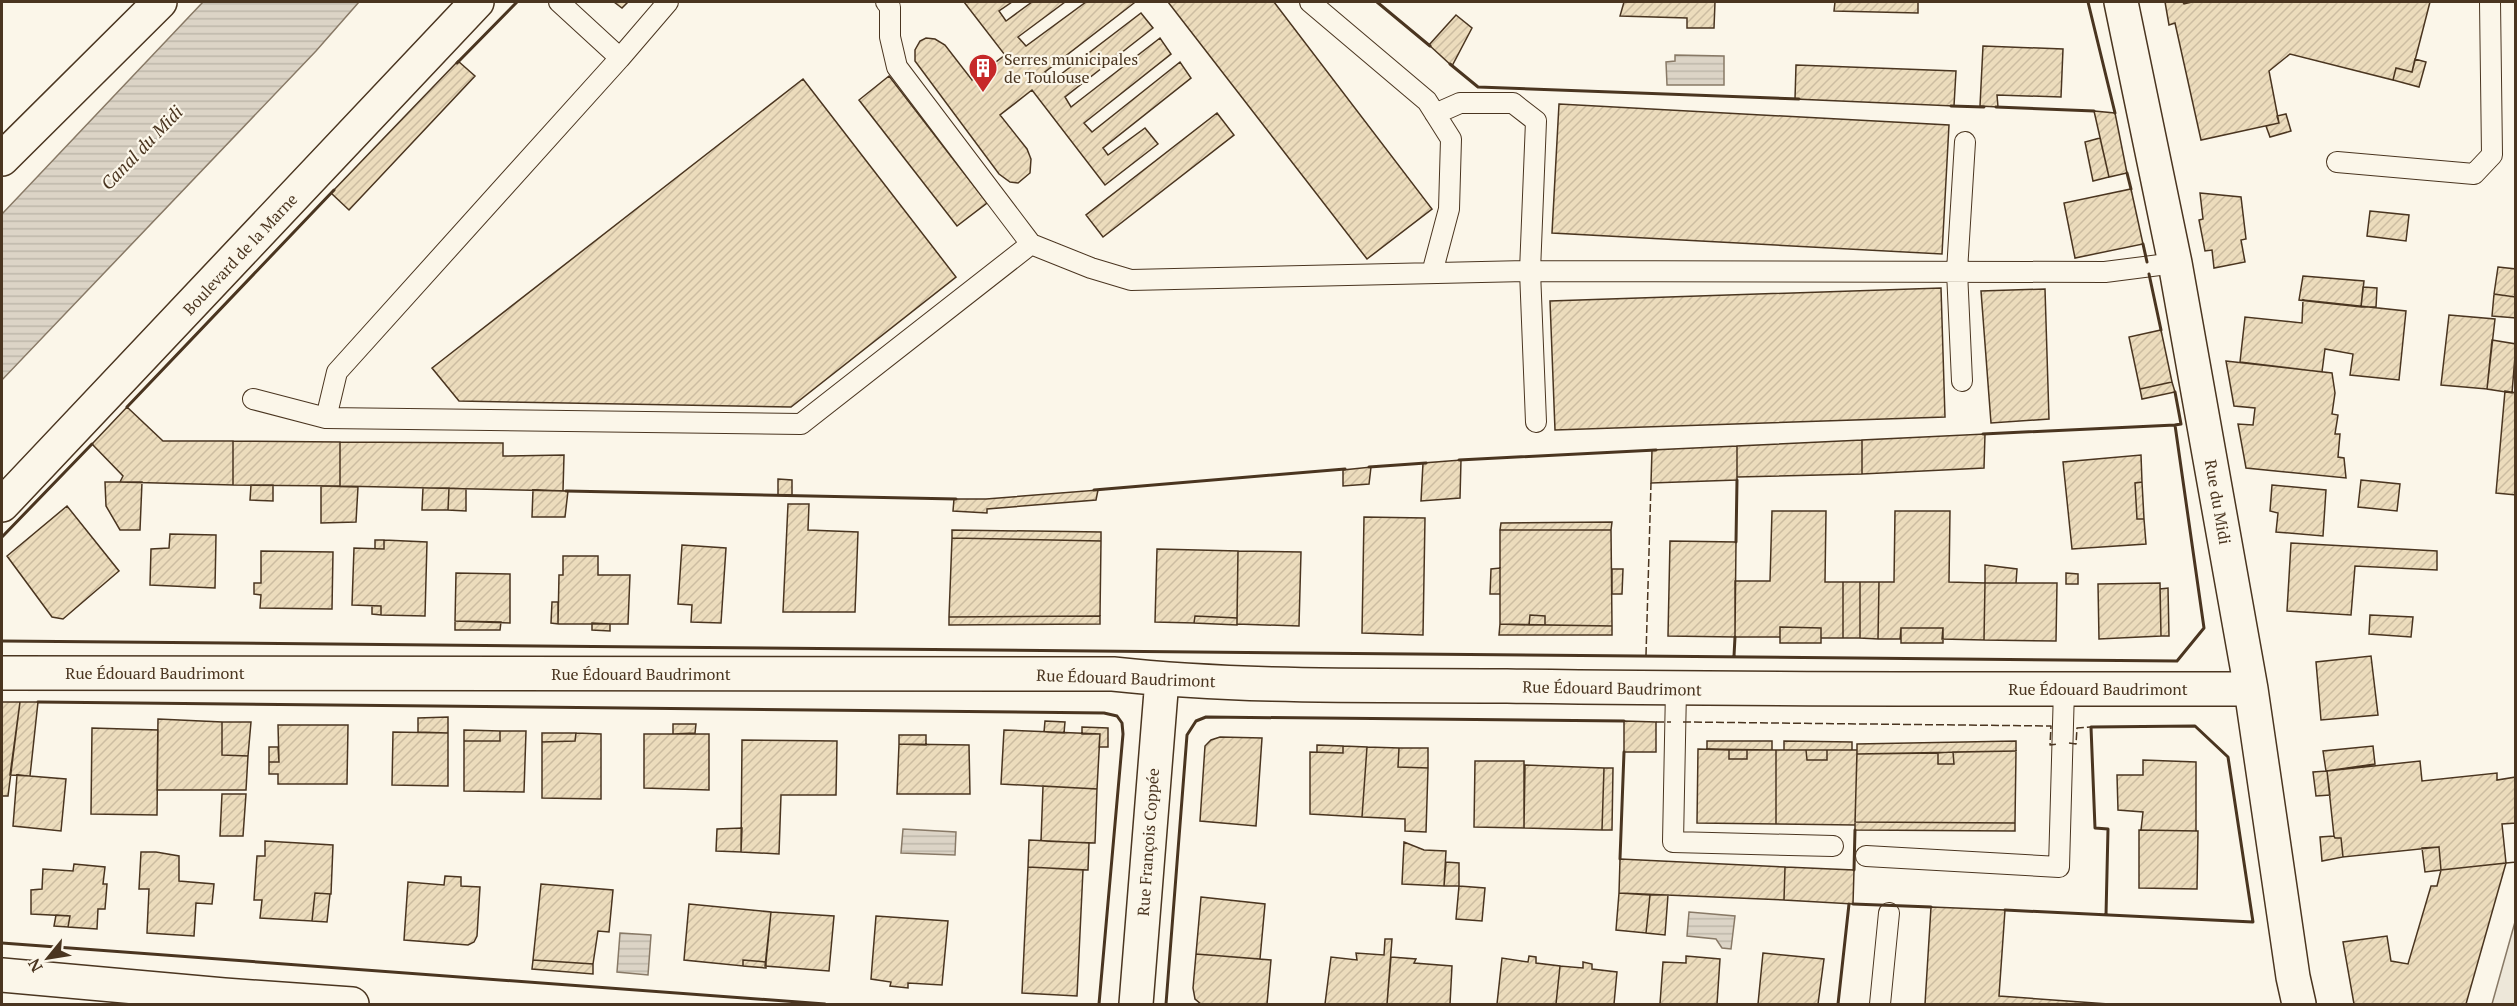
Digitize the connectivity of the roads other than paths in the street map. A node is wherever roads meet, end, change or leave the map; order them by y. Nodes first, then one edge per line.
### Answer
1 (477, 2) edge
2 (559, 2) edge
3 (668, 2) edge
4 (886, 2) edge
5 (1310, 2) edge
6 (2121, 2) edge
7 (2490, 2) edge
8 (149, 9) edge
9 (620, 58) junction
10 (1436, 114) junction
11 (1965, 142) dead end
12 (2, 159) edge
13 (2337, 162) dead end
14 (1031, 244) junction
15 (2175, 263) junction
16 (1530, 271) junction
17 (1957, 271) junction
18 (1432, 273) junction
19 (1962, 381) dead end
20 (254, 399) dead end
21 (327, 418) junction
22 (1536, 422) dead end
23 (2, 505) edge
24 (2, 673) edge
25 (1162, 679) junction
26 (2064, 688) junction
27 (1676, 689) junction
28 (2251, 689) junction
29 (1833, 846) dead end
30 (1866, 856) dead end
31 (1889, 913) dead end
32 (2, 975) edge
33 (223, 1000) edge
34 (352, 1005) edge
35 (1136, 1005) edge
36 (1880, 1005) edge
37 (2299, 1005) edge

1 - 23 street, Boulevard de la Marne
2 - 9 lane
3 - 9 lane
4 - 14 lane
5 - 10 lane
6 - 15 street, Rue du Midi
7 - 13 lane
8 - 12 street
9 - 21 lane
10 - 16 lane
10 - 18 lane
11 - 17 lane
14 - 18 lane
14 - 21 lane
15 - 17 lane
15 - 28 street, Rue du Midi
16 - 17 lane
16 - 18 lane
16 - 22 lane
17 - 19 lane
20 - 21 lane
24 - 25 street, Rue Édouard Baudrimont
25 - 27 street, Rue Édouard Baudrimont
25 - 35 street, Rue François Coppée
26 - 27 street, Rue Édouard Baudrimont
26 - 28 street, Rue Édouard Baudrimont
26 - 30 lane
27 - 29 lane
28 - 37 street, Rue du Midi
31 - 36 lane
32 - 33 street
33 - 34 street

